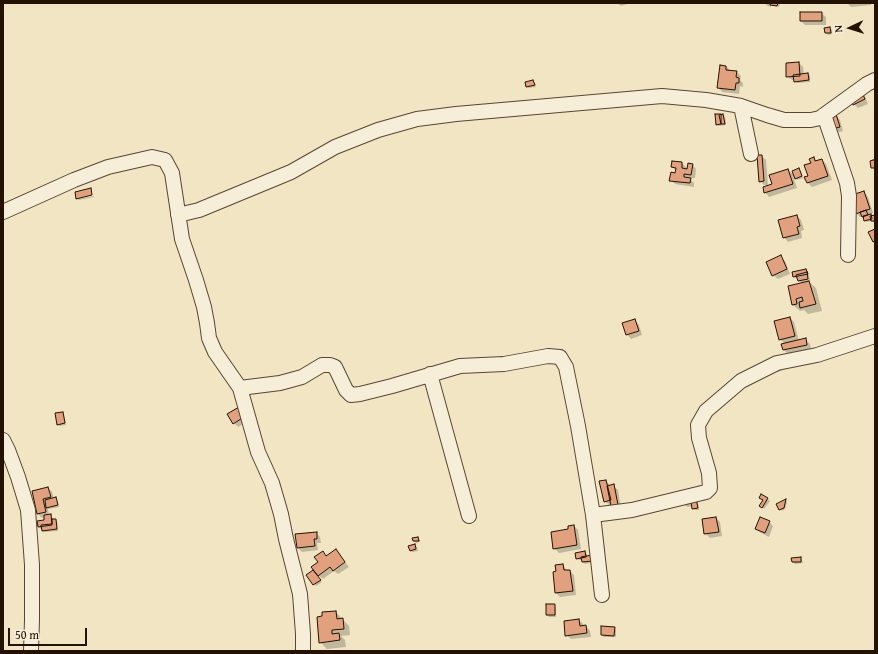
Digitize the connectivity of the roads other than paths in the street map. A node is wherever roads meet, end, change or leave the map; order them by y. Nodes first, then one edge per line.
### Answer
1 (875, 80) edge
2 (741, 106) junction
3 (824, 115) junction
4 (751, 154) dead end
5 (3, 212) edge
6 (178, 215) junction
7 (848, 255) dead end
8 (875, 336) edge
9 (430, 374) junction
10 (240, 388) junction
11 (3, 440) edge
12 (593, 515) junction
13 (469, 516) dead end
14 (602, 595) dead end
15 (31, 651) edge
16 (304, 651) edge

1 - 3 street
2 - 3 street
2 - 4 street
2 - 6 street
3 - 7 street
5 - 6 street
6 - 10 street
8 - 12 street
9 - 10 street
9 - 12 street
9 - 13 street
10 - 16 street
11 - 15 street
12 - 14 street

